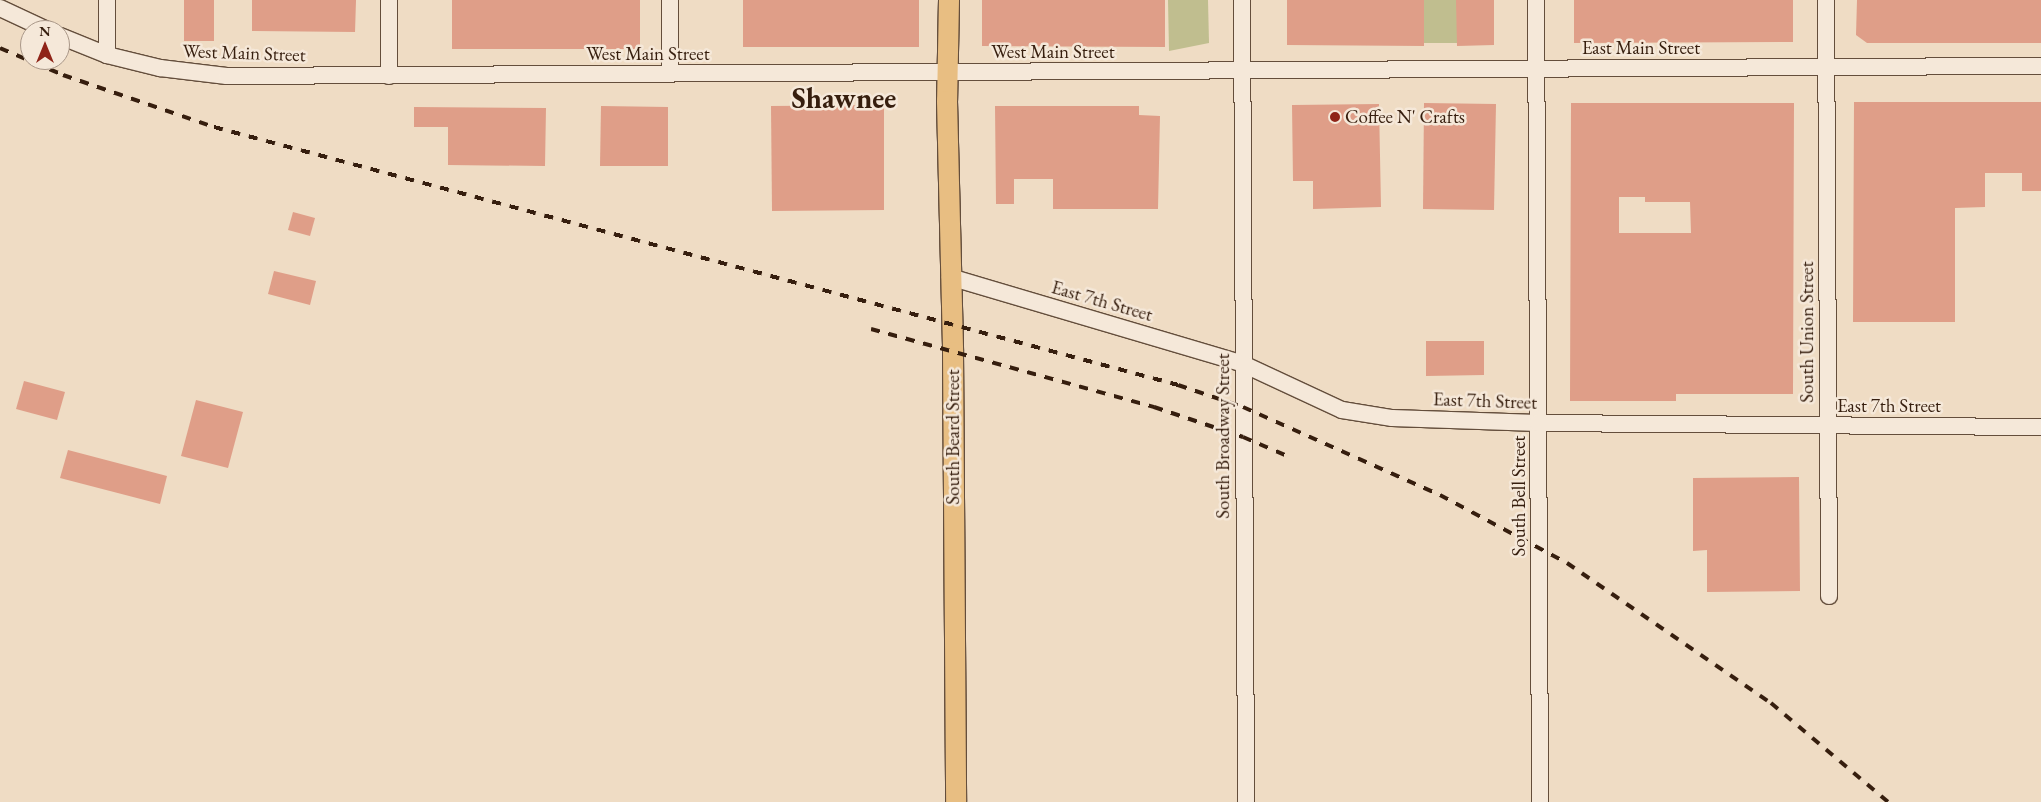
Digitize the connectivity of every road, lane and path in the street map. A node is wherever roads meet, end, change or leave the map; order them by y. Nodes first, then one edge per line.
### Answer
1 (106, 0) edge
2 (389, 0) edge
3 (670, 0) edge
4 (949, 0) edge
5 (1242, 0) edge
6 (1536, 0) edge
7 (1826, 0) edge
8 (0, 8) edge
9 (26, 20) edge
10 (70, 40) edge
11 (106, 54) junction
12 (2041, 66) edge
13 (1825, 68) junction
14 (1536, 69) junction
15 (1242, 71) junction
16 (947, 72) junction
17 (670, 74) junction
18 (389, 76) junction
19 (950, 277) junction
20 (1243, 364) junction
21 (1538, 423) junction
22 (1827, 425) junction
23 (2041, 427) edge
24 (1829, 596) dead end
25 (956, 802) edge
26 (1246, 802) edge
27 (1540, 802) edge

1 - 11 street
2 - 18 street
3 - 17 street
4 - 16 main road, South Beard Street
5 - 15 street, South Broadway Street
6 - 14 street, South Bell Street
7 - 13 street, South Union Street
8 - 9 street
10 - 11 street, West Main Street
11 - 18 street, West Main Street
12 - 13 street, East Main Street
13 - 14 street, East Main Street
13 - 22 street, South Union Street
14 - 15 street, East Main Street
14 - 21 street, South Bell Street
15 - 16 street, West Main Street
15 - 20 street, South Broadway Street
16 - 17 street, West Main Street
16 - 19 main road, South Beard Street
17 - 18 street, West Main Street
19 - 20 street, East 7th Street
19 - 25 main road, South Beard Street
20 - 21 street, East 7th Street
20 - 26 street, South Broadway Street
21 - 22 street, East 7th Street
21 - 27 street, South Bell Street
22 - 23 street, East 7th Street
22 - 24 street, South Union Street

